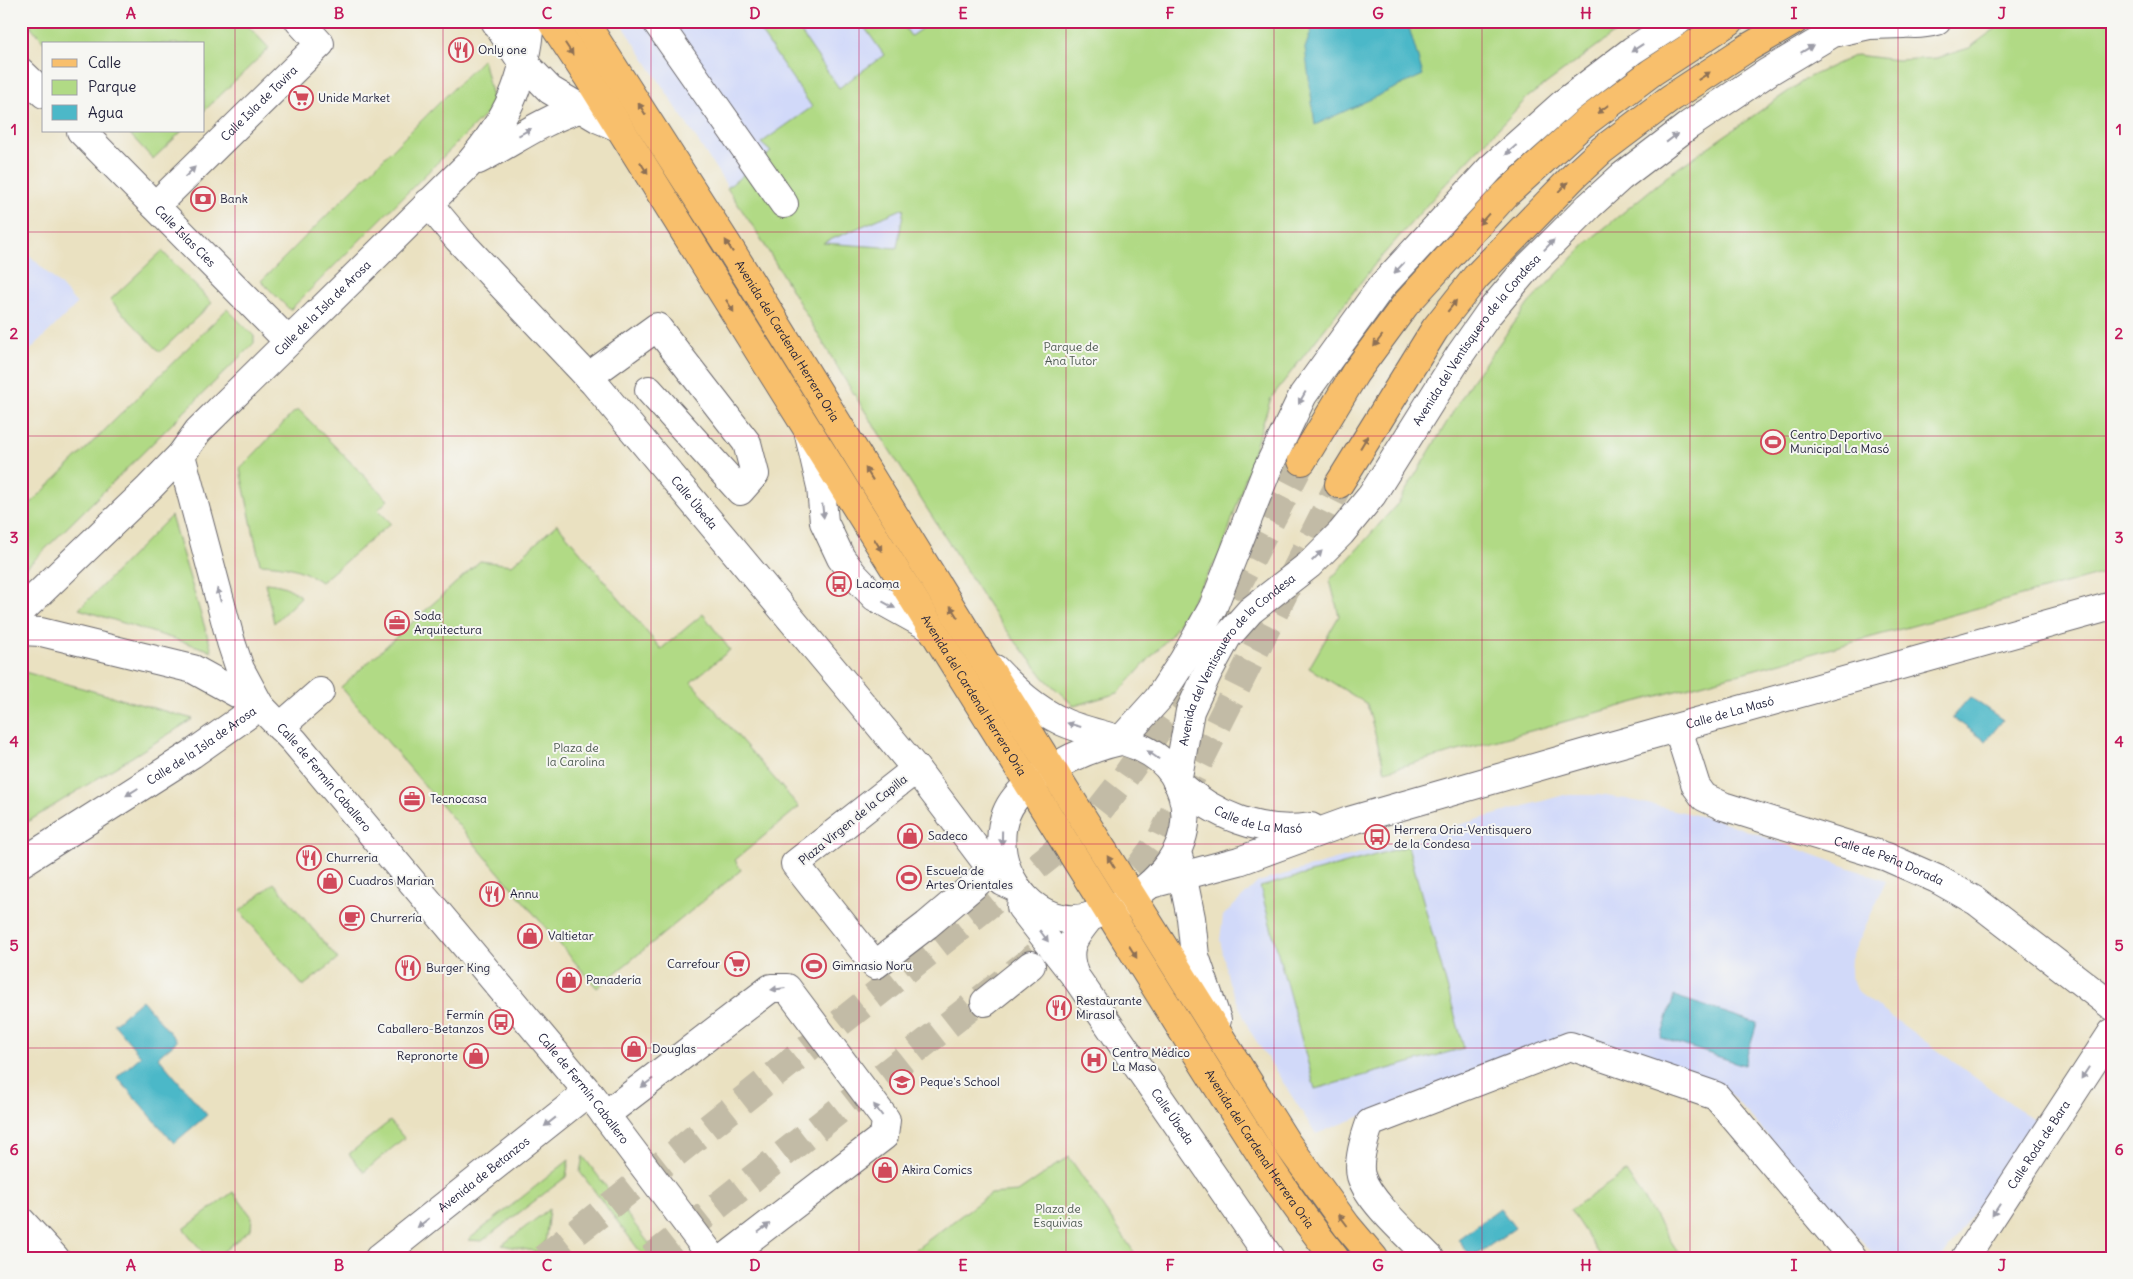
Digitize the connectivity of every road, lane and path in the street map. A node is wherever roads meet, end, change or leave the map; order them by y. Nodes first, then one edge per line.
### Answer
1 (298, 21) edge
2 (530, 21) edge
3 (551, 21) edge
4 (656, 21) edge
5 (1678, 21) edge
6 (1730, 21) edge
7 (1794, 21) edge
8 (1937, 21) edge
9 (1902, 22) edge
10 (587, 26) edge
11 (501, 31) edge
12 (21, 72) edge
13 (521, 76) junction
14 (588, 77) junction
15 (42, 92) edge
16 (579, 108) junction
17 (618, 127) junction
18 (82, 132) edge
19 (468, 165) junction
20 (428, 203) junction
21 (784, 204) dead end
22 (155, 206) junction
23 (288, 341) junction
24 (588, 377) junction
25 (649, 390) dead end
26 (807, 429) junction
27 (181, 454) junction
28 (1302, 461) tunnel mouth
29 (1339, 484) tunnel mouth
30 (2112, 606) edge
31 (21, 611) edge
32 (931, 628) junction
33 (21, 631) edge
34 (980, 654) junction
35 (320, 692) dead end
36 (260, 706) junction
37 (280, 727) junction
38 (1678, 728) junction
39 (1120, 741) junction
40 (1052, 769) junction
41 (916, 770) junction
42 (1177, 782) junction
43 (1024, 789) junction
44 (949, 812) junction
45 (1349, 821) junction
46 (1239, 861) junction
47 (21, 863) edge
48 (1180, 863) junction
49 (992, 870) junction
50 (1142, 891) junction
51 (1020, 892) junction
52 (1099, 913) junction
53 (1191, 918) junction
54 (1031, 966) dead end
55 (1075, 976) junction
56 (985, 1002) dead end
57 (2112, 1006) edge
58 (2112, 1033) edge
59 (1239, 1067) junction
60 (588, 1092) junction
61 (605, 1115) junction
62 (21, 1221) edge
63 (56, 1258) edge
64 (379, 1258) edge
65 (713, 1258) edge
66 (725, 1258) edge
67 (1270, 1258) edge
68 (1335, 1258) edge
69 (1374, 1258) edge
70 (1430, 1258) edge
71 (1853, 1258) edge
72 (1965, 1258) edge

22 -> 1 street, Calle Isla de Tavira
2 - 13 street
3 -> 14 main road, Avenida del Cardenal Herrera Oria
4 - 21 street
5 -> 39 street
6 -> 28 main road
29 -> 7 main road
8 - 9 street, Avenida del Ventisquero de la Condesa
42 -> 9 street, Avenida del Ventisquero de la Condesa
10 - 14 street, Avenida del Cardenal Herrera Oria
34 -> 10 main road, Avenida del Cardenal Herrera Oria
11 - 13 street
12 - 15 street
13 - 16 street
13 - 19 street, Calle de la Isla de Arosa
14 - 16 street, Avenida del Cardenal Herrera Oria
14 - 17 main road, Avenida del Cardenal Herrera Oria
16 - 17 street
19 -> 16 street, Calle de la Isla de Arosa
17 -> 26 main road, Avenida del Cardenal Herrera Oria
18 - 22 street, Calle Islas Cíes
19 - 20 street, Calle de la Isla de Arosa
20 - 23 street, Calle de la Isla de Arosa
20 - 24 street, Calle Úbeda
22 - 23 street, Calle Islas Cíes
23 - 27 street, Calle de la Isla de Arosa
24 - 25 street
24 - 41 street, Calle Úbeda
26 -> 32 main road, Avenida del Cardenal Herrera Oria
26 -> 32 street, Avenida del Cardenal Herrera Oria
27 - 31 street, Calle de la Isla de Arosa
36 -> 27 street, Calle de la Isla de Arosa
30 - 38 street, Calle de La Masó
32 - 43 main road, Avenida del Cardenal Herrera Oria
33 - 36 street, Calle de Fermín Caballero
39 -> 34 street, Avenida del Cardenal Herrera Oria
34 - 40 main road, Avenida del Cardenal Herrera Oria
35 - 37 street
36 - 37 street, Calle de Fermín Caballero
36 -> 47 street, Calle de la Isla de Arosa
37 - 60 street, Calle de Fermín Caballero
38 - 45 street, Calle de La Masó
38 - 57 street, Calle de Peña Dorada
39 - 40 street, Avenida del Cardenal Herrera Oria
42 -> 39 street, Avenida del Cardenal Herrera Oria
40 - 43 street, Avenida del Cardenal Herrera Oria
50 -> 40 main road, Avenida del Cardenal Herrera Oria
41 - 44 street, Calle Úbeda
41 - 49 street, Plaza Virgen de la Capilla
42 - 45 street, Calle de La Masó
42 - 48 street, Avenida del Cardenal Herrera Oria
43 - 44 street, Calle Úbeda
43 -> 51 street, Avenida del Cardenal Herrera Oria
43 - 52 main road, Avenida del Cardenal Herrera Oria
44 - 49 street, Calle Úbeda
45 - 46 street, Calle de La Masó
46 - 48 street, Calle de La Masó
46 - 53 street, Calle de La Masó
48 - 50 street, Calle de La Masó
48 - 53 street, Avenida del Cardenal Herrera Oria
49 - 51 street, Calle Úbeda
50 - 52 street
50 - 59 main road, Avenida del Cardenal Herrera Oria
51 - 52 street
51 -> 55 street, Calle Úbeda
52 - 55 street, Calle Úbeda
52 -> 68 main road, Avenida del Cardenal Herrera Oria
53 - 59 street, Avenida del Cardenal Herrera Oria
54 - 56 street
55 - 67 street, Calle Úbeda
58 -> 72 street, Calle Roda de Bara
69 -> 59 main road, Avenida del Cardenal Herrera Oria
60 - 61 street, Calle de Fermín Caballero
60 -> 64 street, Avenida de Betanzos
61 - 65 street, Calle de Fermín Caballero
66 -> 61 street
62 - 63 street
70 - 71 street

